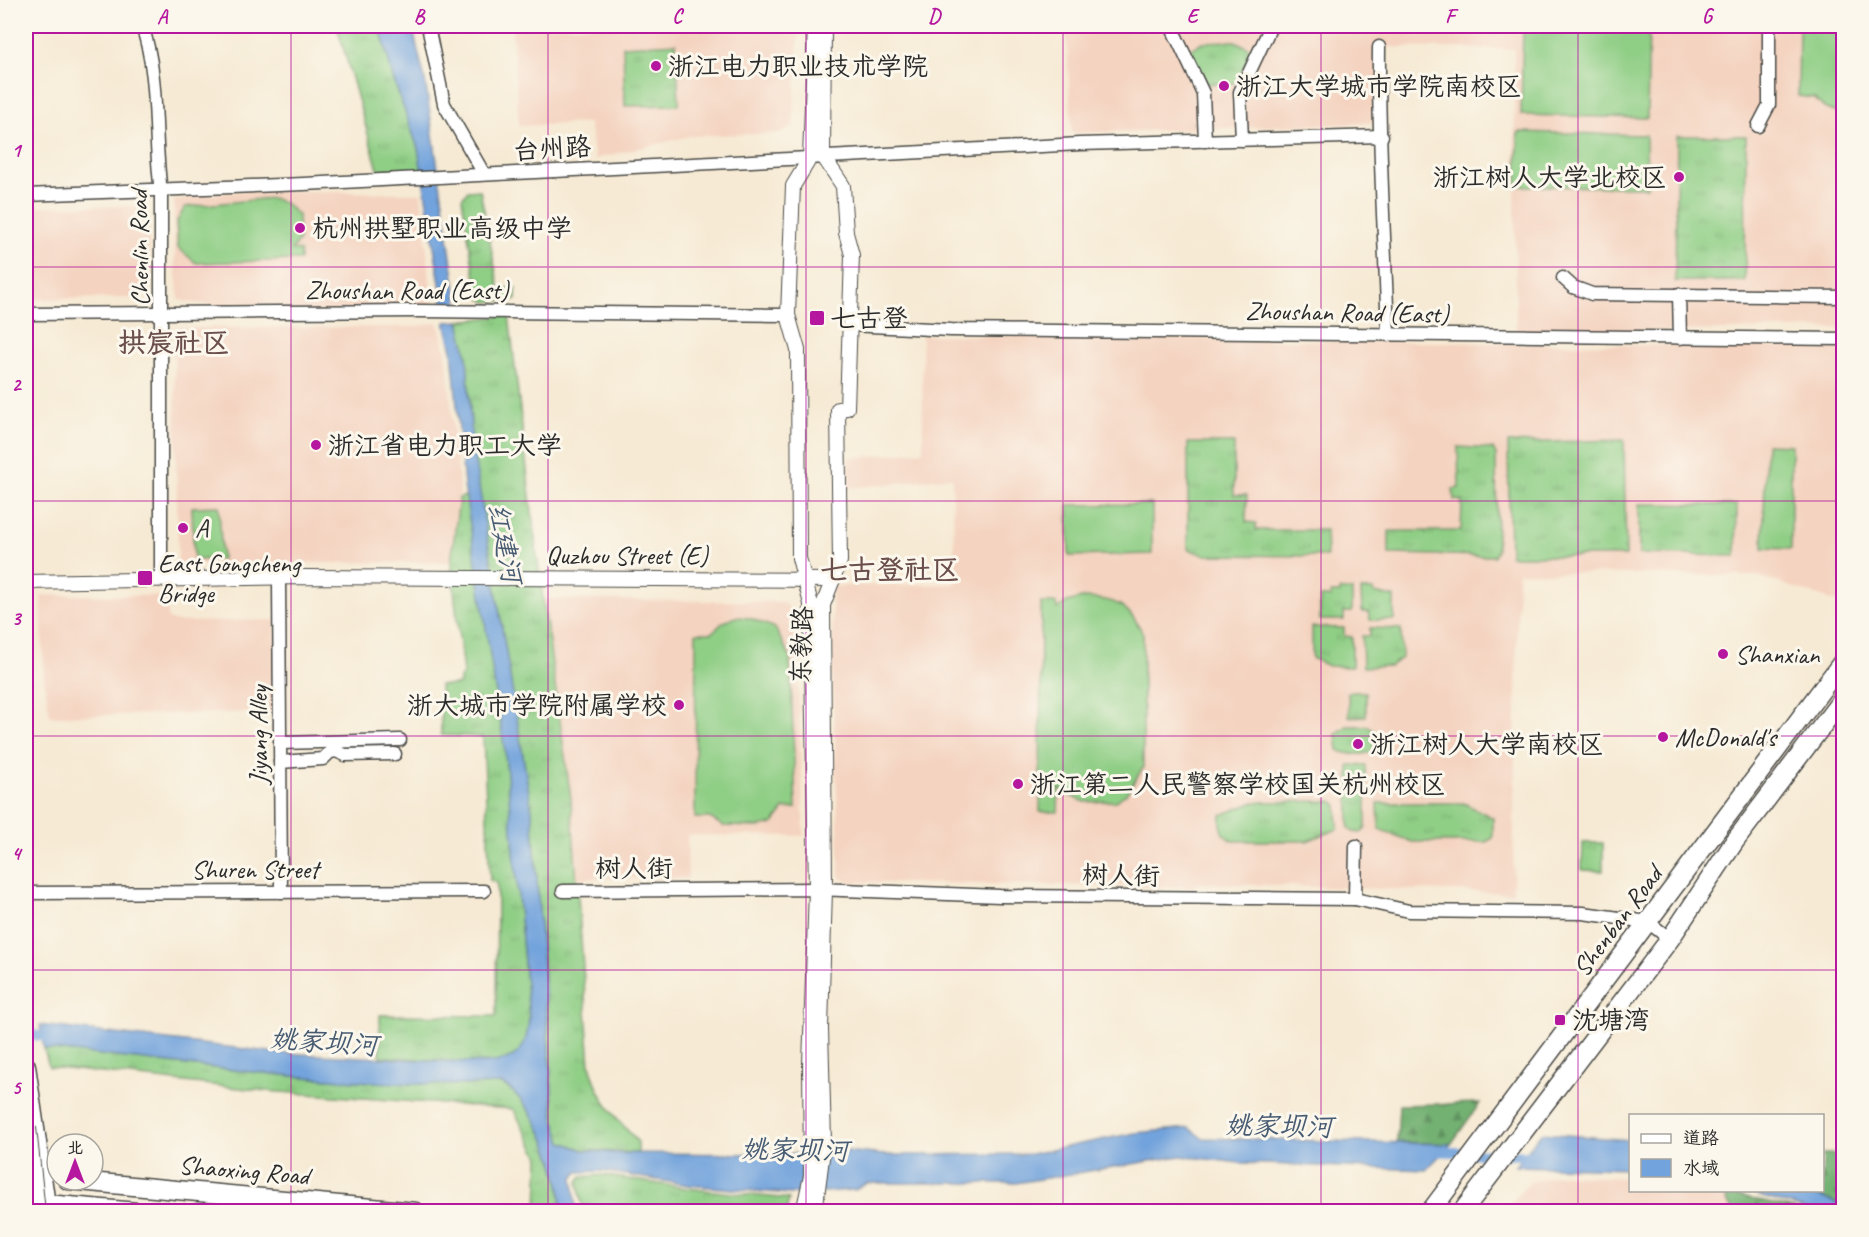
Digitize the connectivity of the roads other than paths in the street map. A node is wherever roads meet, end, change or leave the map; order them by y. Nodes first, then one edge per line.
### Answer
1 (142, 26) edge
2 (428, 26) edge
3 (815, 26) edge
4 (824, 26) edge
5 (1171, 26) edge
6 (1271, 26) edge
7 (1769, 26) edge
8 (1379, 47) dead end
9 (1758, 126) dead end
10 (1382, 136) junction
11 (1242, 140) junction
12 (1205, 141) junction
13 (817, 157) junction
14 (484, 174) junction
15 (161, 191) junction
16 (26, 195) edge
17 (1563, 278) dead end
18 (1679, 294) junction
19 (1844, 297) edge
20 (163, 312) junction
21 (26, 314) edge
22 (788, 315) junction
23 (850, 325) junction
24 (1388, 335) junction
25 (1680, 338) junction
26 (1844, 339) edge
27 (279, 578) junction
28 (161, 580) junction
29 (805, 580) junction
30 (832, 580) junction
31 (26, 582) edge
32 (1844, 660) edge
33 (1844, 697) edge
34 (400, 740) dead end
35 (280, 743) junction
36 (395, 754) dead end
37 (280, 762) junction
38 (1356, 846) dead end
39 (820, 889) junction
40 (484, 891) dead end
41 (563, 891) dead end
42 (26, 892) edge
43 (281, 892) junction
44 (1355, 899) junction
45 (1648, 922) junction
46 (1670, 939) junction
47 (26, 1066) edge
48 (817, 1116) junction
49 (26, 1128) edge
50 (42, 1177) edge
51 (105, 1183) edge
52 (26, 1202) edge
53 (42, 1209) edge
54 (137, 1212) edge
55 (416, 1212) edge
56 (803, 1212) edge
57 (815, 1212) edge
58 (1430, 1212) edge
59 (1462, 1212) edge

1 - 15 street, Chenlin Road
2 - 14 street
3 - 13 street, 东教路
4 - 13 street
5 - 12 street
6 - 11 street
7 - 9 street
8 - 10 street
10 - 11 street, 台州路
10 - 24 street
11 - 12 street, 台州路
12 - 13 street, 台州路
13 - 14 street, 台州路
13 - 22 street, 东教路
13 - 23 street, 东教路
14 - 15 street, 台州路
15 - 16 street, 台州路
15 - 20 street, Chenlin Road
17 - 18 street
18 - 19 street
18 - 25 street
20 - 21 street, Zhoushan Road (East)
20 - 22 street, Zhoushan Road (East)
20 - 28 street, Chenlin Road
22 - 29 street, 东教路
23 - 24 street, Zhoushan Road (East)
23 - 30 street, 东教路
24 - 25 street, Zhoushan Road (East)
25 - 26 street, Zhoushan Road (East)
27 - 28 street, Quzhou Street (E)
27 - 29 street, Quzhou Street (E)
27 - 35 street, Jiyang Alley
28 - 31 street, Quzhou Street (E)
29 - 30 street, Quzhou Street (E)
29 - 39 street, 东教路
30 - 39 street, 东教路
32 - 45 main road, Shenban Road
33 - 46 main road, Shenban Road
34 - 35 street
35 - 37 street, Jiyang Alley
36 - 37 street
37 - 43 street, Jiyang Alley
38 - 44 street
39 - 41 street, 树人街
39 - 44 street, 树人街
39 - 48 street, 东教路
40 - 43 street, Shuren Street
42 - 43 street, Shuren Street
44 - 45 street, 树人街
45 - 46 street, 树人街
45 - 58 main road, Shenban Road
46 - 59 main road, Shenban Road
47 - 50 main road
48 - 56 street, 东教路
48 - 57 street, 东教路
49 - 53 highway, bridge
50 - 53 main road
51 - 55 main road, Shaoxing Road
52 - 53 main road
53 - 54 main road

